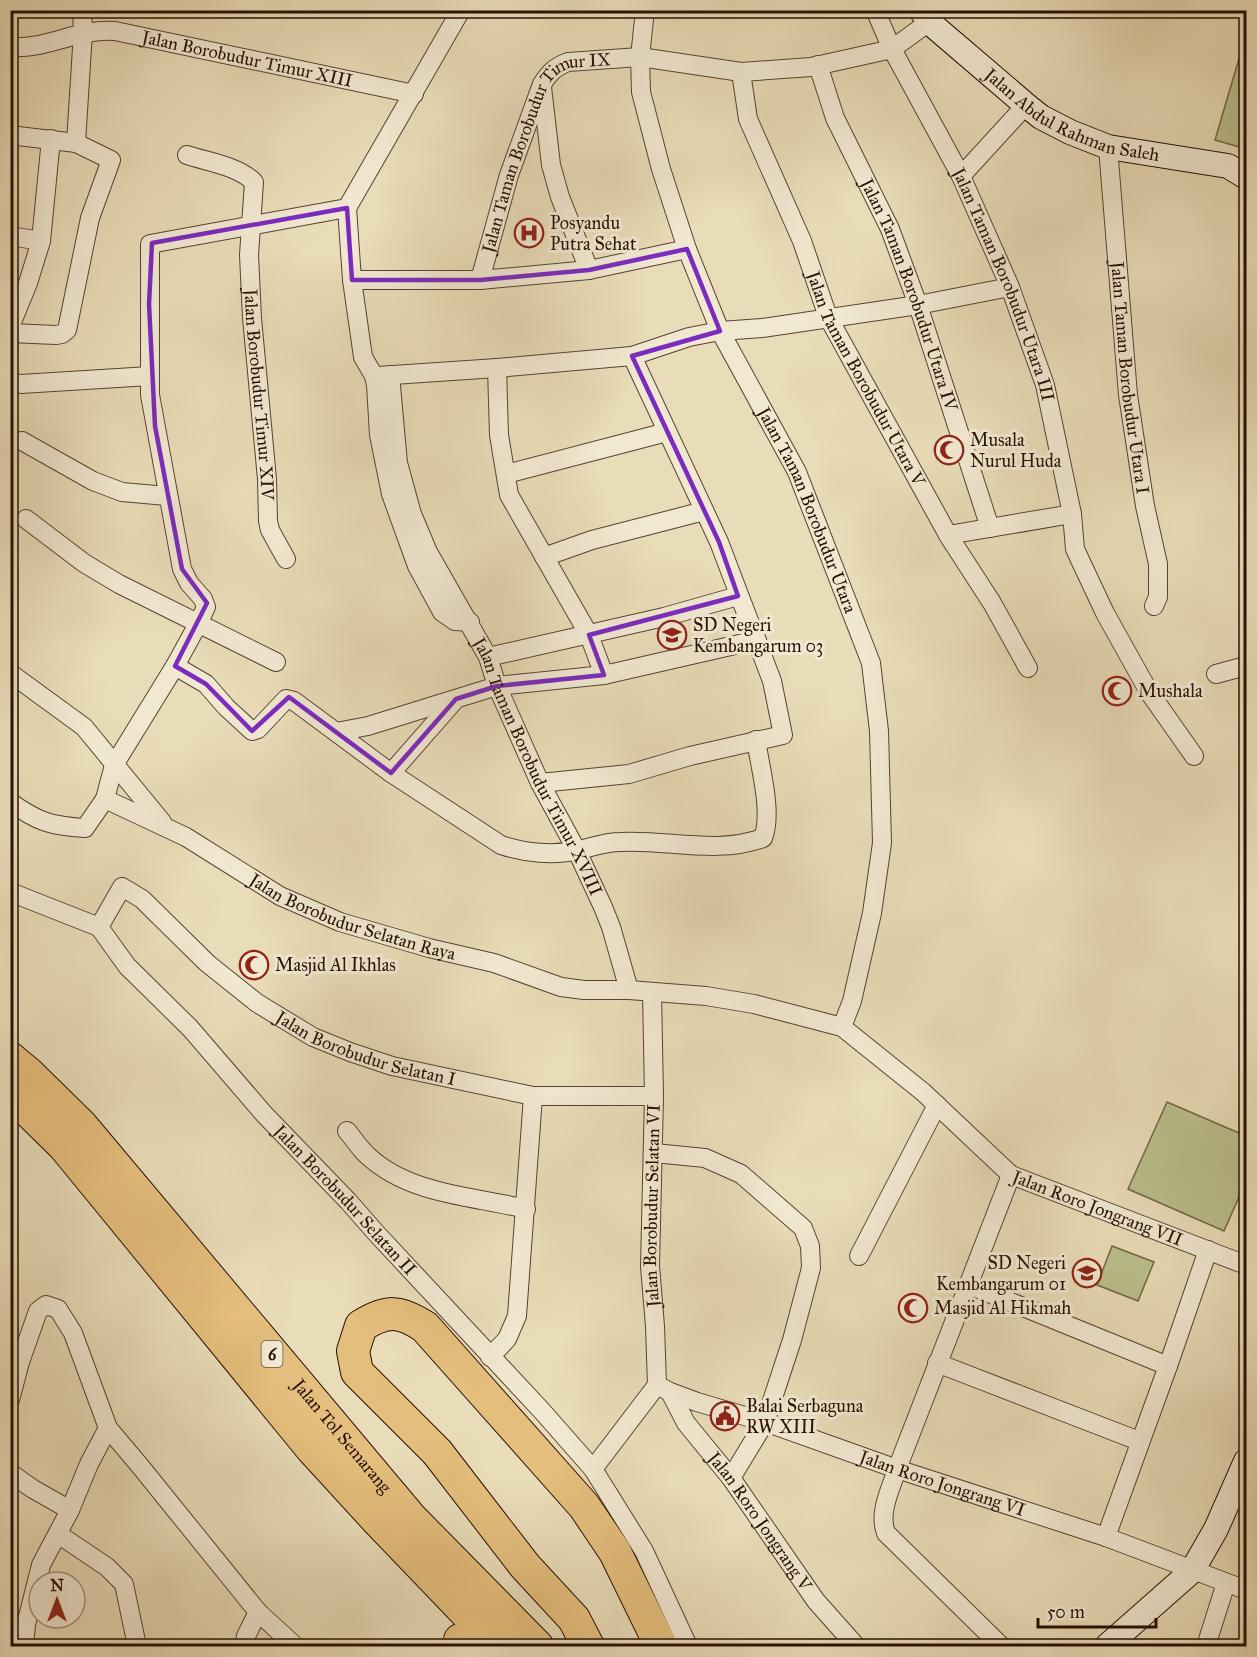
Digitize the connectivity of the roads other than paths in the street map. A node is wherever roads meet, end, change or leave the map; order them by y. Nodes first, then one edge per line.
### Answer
1 (82, 10) edge
2 (461, 10) edge
3 (645, 10) edge
4 (876, 10) edge
5 (925, 16) edge
6 (83, 32) junction
7 (10, 47) edge
8 (892, 49) junction
9 (640, 57) junction
10 (818, 65) junction
11 (741, 72) junction
12 (542, 84) junction
13 (414, 94) junction
14 (1026, 105) junction
15 (10, 135) edge
16 (51, 139) junction
17 (76, 143) junction
18 (1108, 147) junction
19 (187, 155) dead end
20 (961, 176) junction
21 (1246, 177) edge
22 (347, 208) junction
23 (250, 226) junction
24 (10, 236) edge
25 (40, 241) junction
26 (687, 249) junction
27 (589, 270) junction
28 (352, 280) junction
29 (480, 280) junction
30 (1010, 287) junction
31 (918, 305) junction
32 (828, 317) junction
33 (10, 327) edge
34 (720, 331) junction
35 (10, 333) edge
36 (632, 356) junction
37 (497, 369) junction
38 (150, 376) junction
39 (382, 376) junction
40 (10, 382) edge
41 (667, 432) junction
42 (22, 441) dead end
43 (506, 474) junction
44 (167, 496) junction
45 (704, 511) junction
46 (1072, 514) junction
47 (26, 519) dead end
48 (990, 528) junction
49 (948, 535) junction
50 (544, 556) junction
51 (286, 559) dead end
52 (738, 596) junction
53 (1154, 606) dead end
54 (470, 622) junction
55 (198, 624) junction
56 (589, 635) junction
57 (757, 640) junction
58 (488, 657) junction
59 (276, 662) dead end
60 (175, 666) junction
61 (1246, 666) edge
62 (1028, 668) dead end
63 (10, 674) edge
64 (1216, 674) dead end
65 (604, 675) junction
66 (497, 686) junction
67 (456, 699) junction
68 (336, 732) junction
69 (756, 740) junction
70 (1194, 756) dead end
71 (114, 765) junction
72 (391, 773) junction
73 (540, 783) junction
74 (105, 799) junction
75 (10, 802) edge
76 (165, 826) junction
77 (577, 851) junction
78 (10, 892) edge
79 (99, 927) junction
80 (629, 990) junction
81 (652, 992) junction
82 (842, 1027) junction
83 (10, 1058) edge
84 (10, 1093) edge
85 (533, 1096) junction
86 (654, 1096) junction
87 (937, 1105) junction
88 (347, 1131) dead end
89 (654, 1153) junction
90 (1011, 1175) junction
91 (526, 1209) junction
92 (1208, 1250) junction
93 (859, 1256) dead end
94 (1246, 1266) edge
95 (969, 1285) junction
96 (490, 1357) junction
97 (937, 1364) junction
98 (1168, 1366) junction
99 (664, 1389) junction
100 (10, 1400) edge
101 (765, 1422) junction
102 (108, 1428) junction
103 (1139, 1441) junction
104 (312, 1449) junction
105 (1246, 1461) edge
106 (593, 1469) junction
107 (897, 1469) junction
108 (10, 1473) edge
109 (731, 1478) junction
110 (324, 1495) dead end
111 (70, 1510) junction
112 (58, 1534) junction
113 (1106, 1537) junction
114 (1192, 1571) junction
115 (1226, 1583) junction
116 (1246, 1590) edge
117 (258, 1612) junction
118 (24, 1647) edge
119 (137, 1647) edge
120 (243, 1647) edge
121 (295, 1647) edge
122 (498, 1647) edge
123 (537, 1647) edge
124 (588, 1647) edge
125 (661, 1647) edge
126 (688, 1647) edge
127 (856, 1647) edge
128 (1001, 1647) edge
129 (1107, 1647) edge
130 (1206, 1647) edge

1 - 6 street
2 - 13 street
3 - 9 street, Jalan Taman Borobudur Utara
4 - 8 street, Jalan Taman Borobudur Utara III
5 - 8 street
5 - 14 street, Jalan Abdul Rahman Saleh
6 - 7 street, Jalan Borobudur Timur XIII
6 - 13 street, Jalan Borobudur Timur XIII
6 - 17 street
8 - 10 street, Jalan Taman Borobudur Timur IX
8 - 20 street, Jalan Taman Borobudur Utara III
9 - 11 street, Jalan Taman Borobudur Timur IX
9 - 12 street, Jalan Taman Borobudur Timur IX
9 - 26 street, Jalan Taman Borobudur Utara
10 - 11 street, Jalan Taman Borobudur Timur IX
10 - 31 street, Jalan Taman Borobudur Utara IV
11 - 32 street, Jalan Taman Borobudur Utara V
12 - 27 street
12 - 29 street, Jalan Taman Borobudur Timur IX
13 - 22 street
14 - 18 street, Jalan Abdul Rahman Saleh
14 - 20 street
15 - 16 street
16 - 17 street
16 - 25 street
17 - 35 street
18 - 21 street, Jalan Abdul Rahman Saleh
18 - 53 street, Jalan Taman Borobudur Utara I
19 - 23 street, Jalan Borobudur Timur XIV
20 - 30 street, Jalan Taman Borobudur Utara III
22 - 23 street
22 - 28 street
23 - 38 street
23 - 51 street, Jalan Borobudur Timur XIV
24 - 25 street
25 - 33 street
26 - 27 street, Jalan Taman Borobudur Timur IX
26 - 34 street, Jalan Taman Borobudur Utara
27 - 29 street, Jalan Taman Borobudur Timur IX
28 - 29 street, Jalan Taman Borobudur Timur IX
28 - 39 street
30 - 31 street
30 - 46 street, Jalan Taman Borobudur Utara III
31 - 32 street
31 - 48 street, Jalan Taman Borobudur Utara IV
32 - 34 street
32 - 49 street, Jalan Taman Borobudur Utara V
34 - 36 street
34 - 82 street, Jalan Taman Borobudur Utara
36 - 37 street
36 - 41 street
37 - 39 street
37 - 43 street
38 - 40 street
38 - 44 street
39 - 54 street, Jalan Taman Borobudur Timur XVIII
39 - 54 street
41 - 43 street
41 - 45 street
42 - 44 street
43 - 50 street
44 - 55 street
45 - 50 street
45 - 52 street
46 - 48 street
46 - 70 street, Jalan Taman Borobudur Utara III
47 - 55 street
48 - 49 street
49 - 62 street, Jalan Taman Borobudur Utara V
50 - 56 street
52 - 56 street
52 - 57 street
54 - 58 street, Jalan Taman Borobudur Timur XVIII
55 - 59 street
55 - 60 street
56 - 58 street
56 - 65 street
57 - 65 street
57 - 69 street
58 - 66 street, Jalan Taman Borobudur Timur XVIII
60 - 68 street
60 - 71 street
61 - 64 street
63 - 71 street
65 - 66 street
66 - 67 street
66 - 73 street, Jalan Taman Borobudur Timur XVIII
67 - 68 street
67 - 72 street
68 - 72 street
69 - 73 street
69 - 77 street
71 - 74 street
71 - 76 street
72 - 77 street
73 - 77 street, Jalan Taman Borobudur Timur XVIII
74 - 75 street
74 - 76 street, Jalan Borobudur Selatan Raya
76 - 80 street, Jalan Borobudur Selatan Raya
77 - 80 street, Jalan Taman Borobudur Timur XVIII
78 - 79 street
79 - 85 street, Jalan Borobudur Selatan I
79 - 96 street, Jalan Borobudur Selatan II
80 - 81 street, Jalan Borobudur Selatan Raya
81 - 82 street
81 - 86 street, Jalan Borobudur Selatan VI
82 - 87 street, Jalan Roro Jongrang VII
83 - 123 highway, Jalan Tol Semarang / 6
84 - 104 highway, Jalan Tol Semarang / 6
85 - 86 street, Jalan Borobudur Selatan I
85 - 91 street
86 - 89 street, Jalan Borobudur Selatan VI
87 - 90 street, Jalan Roro Jongrang VII
87 - 93 street
88 - 91 street
89 - 99 street, Jalan Borobudur Selatan VI
89 - 101 street
90 - 92 street, Jalan Roro Jongrang VII
90 - 95 street
91 - 96 street
92 - 94 street, Jalan Roro Jongrang VII
92 - 98 street
95 - 97 street
95 - 98 street
96 - 106 street, Jalan Borobudur Selatan II
97 - 103 street
97 - 107 street
98 - 103 street
99 - 101 street, Jalan Roro Jongrang VI
99 - 106 street
99 - 109 street, Jalan Roro Jongrang V
100 - 102 street
101 - 107 street, Jalan Roro Jongrang VI
101 - 109 street
102 - 111 street
102 - 117 street
103 - 113 street
104 - 110 highway
104 - 122 highway, Jalan Tol Semarang / 6
105 - 114 street
106 - 126 street
107 - 113 street, Jalan Roro Jongrang VI
107 - 128 street
108 - 111 street
109 - 127 street, Jalan Roro Jongrang V
111 - 112 street
112 - 118 street
112 - 119 street
113 - 114 street, Jalan Roro Jongrang VI
114 - 115 street, Jalan Roro Jongrang VI
114 - 129 street
115 - 116 street, Jalan Roro Jongrang VI
115 - 130 street
117 - 120 street
117 - 121 street
124 - 125 highway

